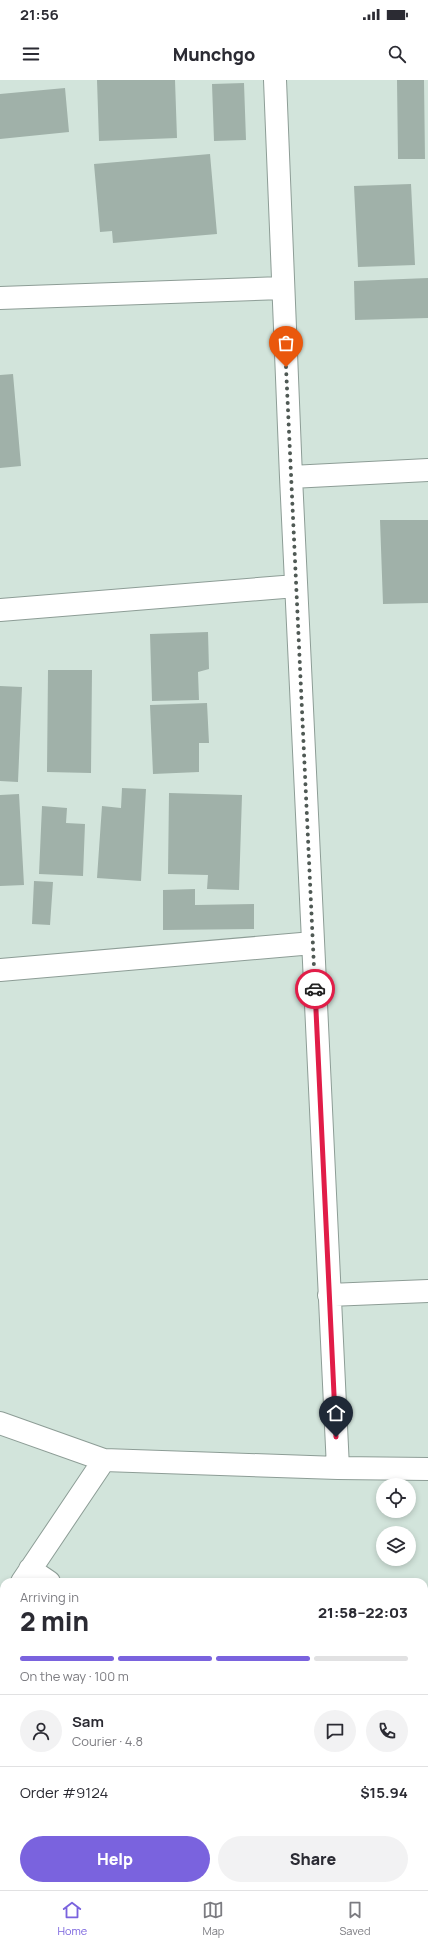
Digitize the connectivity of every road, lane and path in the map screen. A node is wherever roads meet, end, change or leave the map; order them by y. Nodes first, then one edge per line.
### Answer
1 (275, 80) edge
2 (282, 288) junction
3 (0, 298) edge
4 (428, 470) edge
5 (291, 477) junction
6 (296, 586) junction
7 (0, 610) edge
8 (313, 943) junction
9 (0, 970) edge
10 (428, 1291) edge
11 (329, 1295) junction
12 (0, 1423) edge
13 (104, 1460) junction
14 (338, 1468) junction
15 (428, 1469) edge
16 (26, 1576) edge

1 - 2 street
2 - 3 street
2 - 5 street
4 - 5 street
5 - 6 street
6 - 7 street
6 - 8 street
8 - 9 street
8 - 11 street
10 - 11 street
11 - 14 street
12 - 13 street
13 - 14 street
13 - 16 street
14 - 15 street

